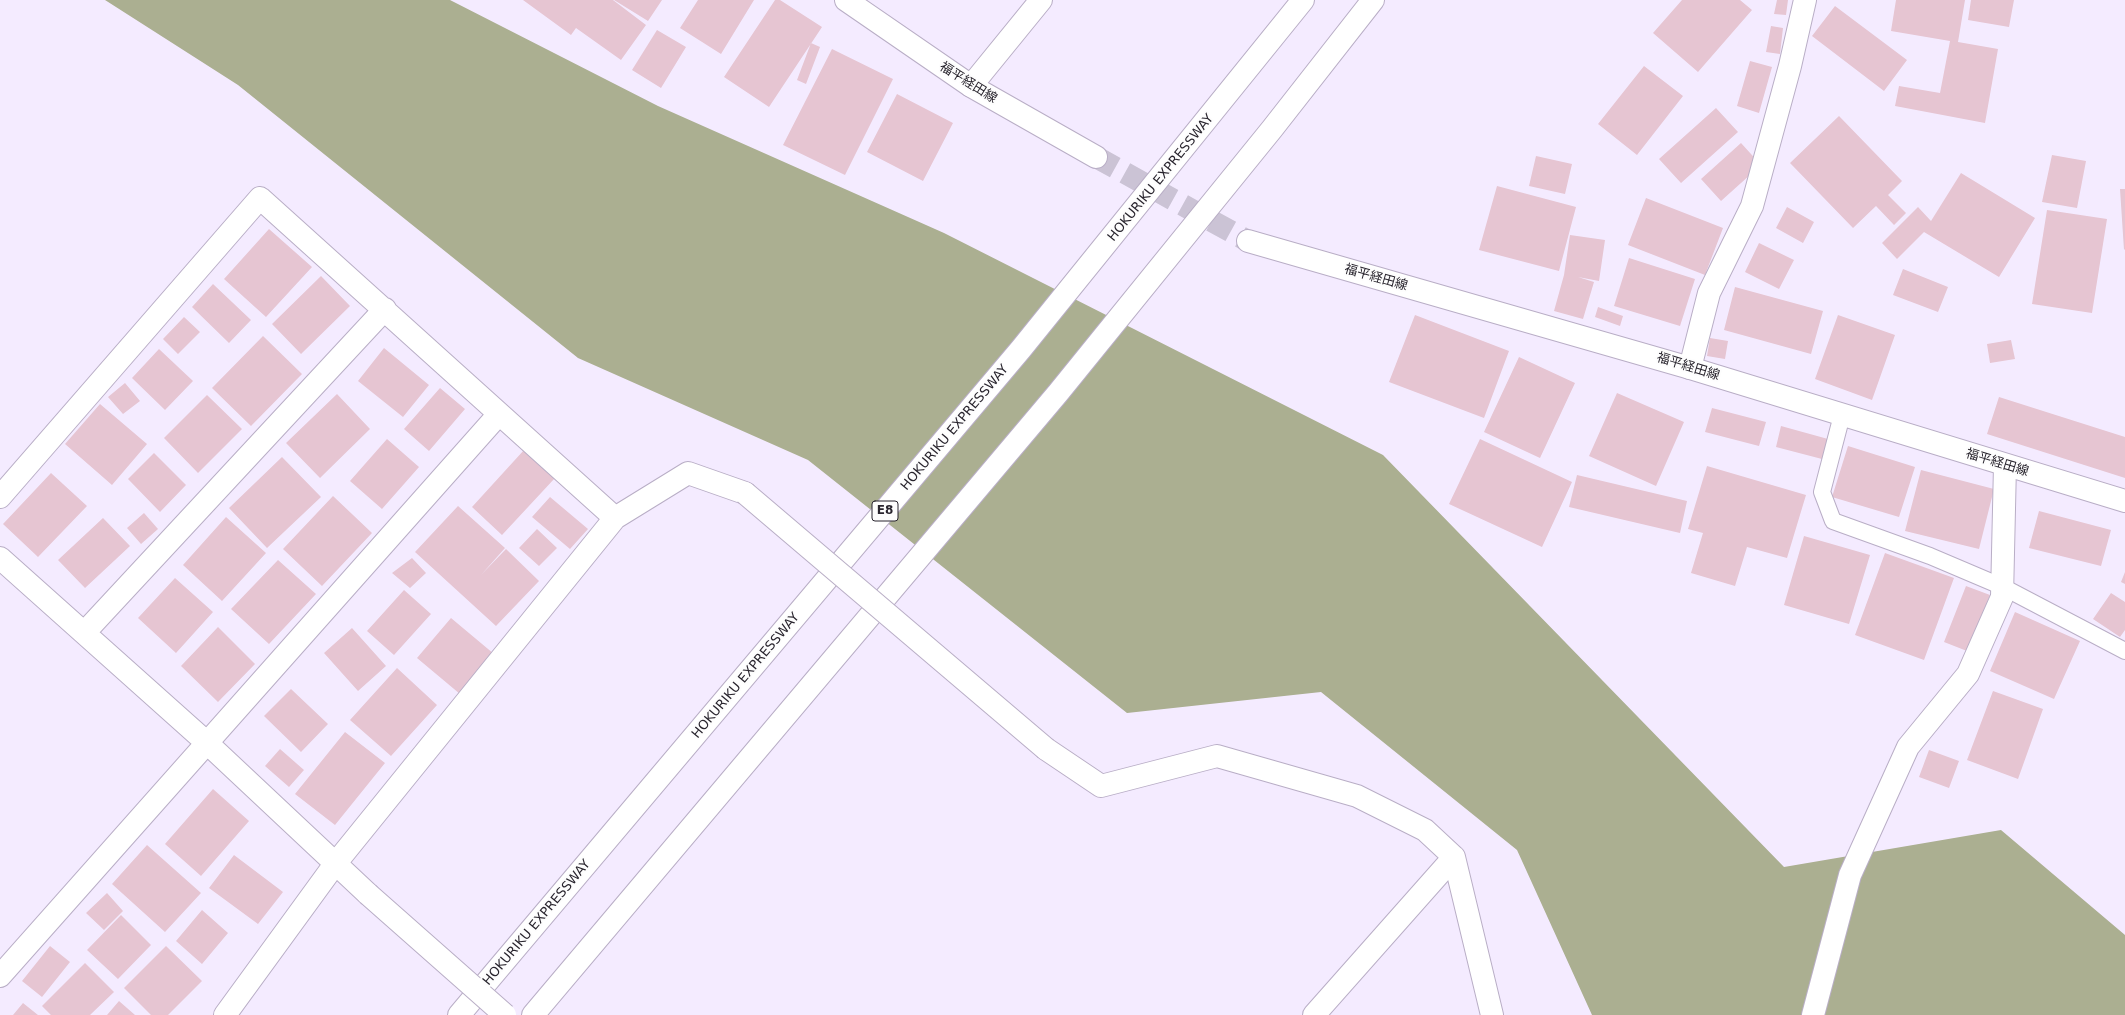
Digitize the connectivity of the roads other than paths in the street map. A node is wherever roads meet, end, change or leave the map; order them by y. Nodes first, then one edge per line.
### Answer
1 (846, 0) edge
2 (1041, 0) edge
3 (1303, 0) edge
4 (1372, 0) edge
5 (1805, 0) edge
6 (971, 86) junction
7 (1096, 157) tunnel mouth
8 (1248, 241) tunnel mouth
9 (384, 309) junction
10 (1690, 368) junction
11 (499, 414) junction
12 (1842, 415) junction
13 (2005, 465) junction
14 (0, 497) edge
15 (2125, 501) edge
16 (615, 518) junction
17 (0, 558) edge
18 (2003, 587) junction
19 (84, 633) junction
20 (2125, 651) edge
21 (206, 742) junction
22 (1454, 857) junction
23 (335, 864) junction
24 (0, 976) edge
25 (225, 1015) edge
26 (459, 1015) edge
27 (505, 1015) edge
28 (533, 1015) edge
29 (1314, 1015) edge
30 (1492, 1015) edge
31 (1813, 1015) edge

1 - 6 main road, 福平経田線
2 - 6 main road
3 - 26 main road, HOKURIKU EXPRESSWAY / E8
4 - 28 main road
5 - 10 main road
6 - 7 main road, 福平経田線
8 - 10 main road, 福平経田線
9 - 11 main road
9 - 14 main road
9 - 19 main road
10 - 12 main road, 福平経田線
11 - 16 main road
11 - 21 main road
12 - 13 main road, 福平経田線
12 - 18 lane
13 - 15 main road, 福平経田線
13 - 18 main road
16 - 22 main road, bridge
16 - 23 main road
17 - 19 main road
18 - 20 lane
18 - 31 main road
19 - 21 main road
21 - 23 main road
21 - 24 main road
22 - 29 main road
22 - 30 main road
23 - 25 main road
23 - 27 main road, bridge

